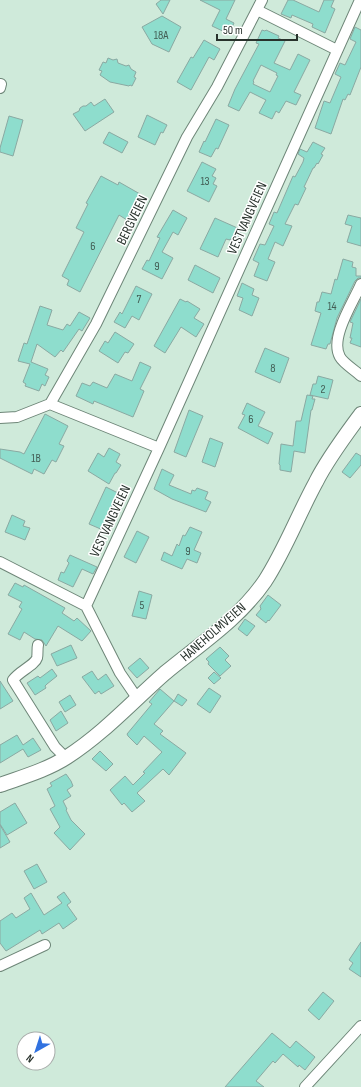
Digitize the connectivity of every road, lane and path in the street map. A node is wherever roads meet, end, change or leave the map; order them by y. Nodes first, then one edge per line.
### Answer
1 (262, 0) edge
2 (360, 0) edge
3 (257, 10) junction
4 (337, 50) junction
5 (361, 284) edge
6 (361, 376) edge
7 (50, 404) junction
8 (361, 414) edge
9 (0, 418) edge
10 (159, 448) junction
11 (0, 562) edge
12 (86, 606) junction
13 (38, 645) dead end
14 (137, 698) junction
15 (66, 758) junction
16 (0, 785) edge
17 (45, 945) dead end
18 (0, 966) edge
19 (361, 1026) edge
20 (305, 1087) edge

1 - 3 street, BERGVEIEN
2 - 4 street, VESTVANGVEIEN
3 - 4 street
3 - 7 street, BERGVEIEN
4 - 10 street, VESTVANGVEIEN
5 - 6 street
7 - 9 street
7 - 10 street
8 - 14 main road, HANEHOLMVEIEN
10 - 12 street, VESTVANGVEIEN
11 - 12 street
12 - 14 street
13 - 15 street
14 - 15 main road, HANEHOLMVEIEN
15 - 16 main road, HANEHOLMVEIEN
17 - 18 street
19 - 20 street

